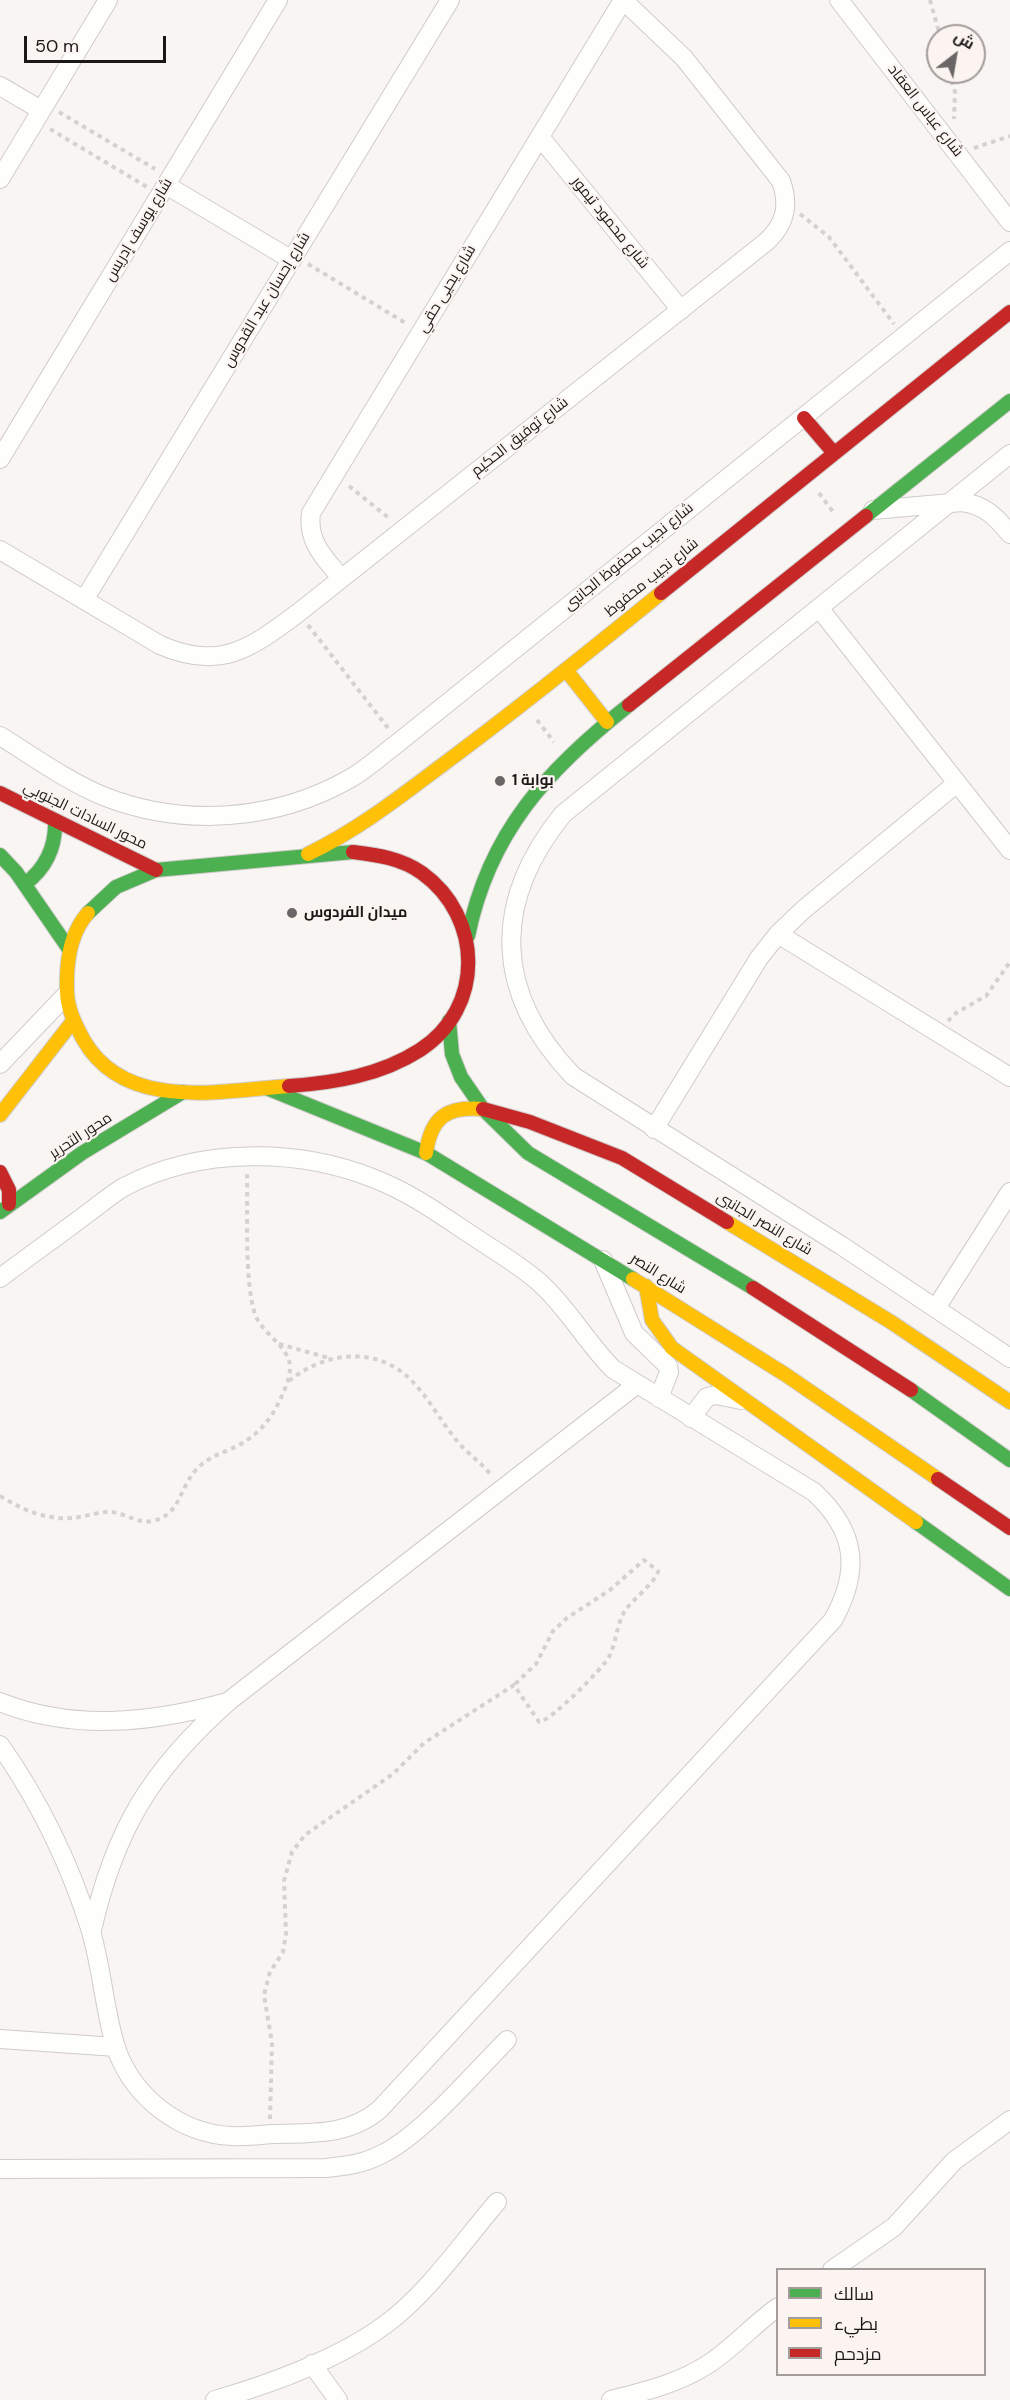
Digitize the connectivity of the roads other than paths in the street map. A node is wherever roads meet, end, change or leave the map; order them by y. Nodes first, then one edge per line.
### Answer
1 (108, 0) edge
2 (278, 0) edge
3 (450, 0) edge
4 (623, 0) edge
5 (839, 0) edge
6 (0, 86) edge
7 (40, 112) junction
8 (540, 137) junction
9 (0, 179) edge
10 (166, 186) junction
11 (1010, 222) edge
12 (1010, 251) edge
13 (293, 258) junction
14 (681, 310) junction
15 (1010, 312) edge
16 (1010, 401) edge
17 (804, 418) junction
18 (833, 452) junction
19 (1010, 454) edge
20 (0, 459) edge
21 (949, 504) junction
22 (873, 510) junction
23 (1010, 534) edge
24 (0, 550) edge
25 (341, 578) junction
26 (84, 600) junction
27 (819, 608) junction
28 (566, 670) junction
29 (607, 722) junction
30 (0, 736) edge
31 (957, 783) junction
32 (0, 793) edge
33 (55, 821) junction
34 (1010, 850) edge
35 (0, 855) edge
36 (305, 855) junction
37 (156, 870) junction
38 (25, 884) junction
39 (777, 934) junction
40 (468, 936) junction
41 (69, 950) junction
42 (65, 996) junction
43 (73, 1021) junction
44 (448, 1021) junction
45 (0, 1064) edge
46 (1010, 1077) edge
47 (267, 1088) junction
48 (183, 1092) junction
49 (2, 1109) edge
50 (483, 1110) junction
51 (654, 1129) junction
52 (426, 1153) junction
53 (0, 1172) edge
54 (1010, 1192) edge
55 (4, 1208) edge
56 (602, 1259) junction
57 (0, 1278) edge
58 (646, 1286) junction
59 (936, 1308) junction
60 (1010, 1358) edge
61 (636, 1385) junction
62 (659, 1398) junction
63 (747, 1401) junction
64 (1010, 1402) edge
65 (691, 1418) junction
66 (1010, 1460) edge
67 (1010, 1528) edge
68 (1010, 1589) edge
69 (229, 1701) junction
70 (0, 1702) edge
71 (0, 1745) edge
72 (91, 1931) junction
73 (0, 2039) edge
74 (507, 2040) dead end
75 (116, 2047) junction
76 (1010, 2120) edge
77 (0, 2169) edge
78 (497, 2202) dead end
79 (835, 2268) edge
80 (776, 2308) edge
81 (312, 2364) junction
82 (215, 2400) edge
83 (338, 2400) edge
84 (611, 2400) edge

1 - 7 street
2 - 10 street, شارع يوسف إدريس
3 - 13 street, شارع إحسان عبد القدوس
4 - 8 street, شارع يحيى حقي
4 - 14 street, شارع توفيق الحكيم
5 - 11 street, شارع عباس العقاد
6 - 7 street
7 - 9 street
8 - 14 street, شارع محمود تيمور
8 - 25 street, شارع يحيى حقي
10 - 13 street
10 - 20 street, شارع يوسف إدريس
12 - 17 street, شارع نجيب محفوظ الجانبى
13 - 26 street, شارع إحسان عبد القدوس
14 - 25 street, شارع توفيق الحكيم
15 - 18 main road, شارع نجيب محفوظ
16 - 22 main road
17 - 18 main road
17 - 30 street, شارع نجيب محفوظ الجانبى
18 - 28 main road, شارع نجيب محفوظ
19 - 21 street
21 - 22 street
21 - 23 street
21 - 27 street
22 - 29 main road
24 - 26 street, شارع توفيق الحكيم
25 - 26 street, شارع توفيق الحكيم
27 - 31 street
27 - 51 street
28 - 29 main road
28 - 36 main road, شارع نجيب محفوظ
29 - 40 main road
31 - 34 street
31 - 39 street
32 - 33 main road, محور السادات الجنوبي
33 - 37 main road, محور السادات الجنوبي
33 - 38 main road
35 - 38 main road
36 - 37 main road
36 - 40 main road
37 - 41 main road
38 - 41 main road
39 - 46 street
39 - 51 street
40 - 44 main road
41 - 42 main road
42 - 43 main road
42 - 45 street
43 - 48 main road
43 - 49 main road
44 - 47 main road
44 - 50 main road
47 - 48 main road
47 - 52 main road, شارع النصر
48 - 55 main road, محور التحرير
50 - 52 main road, شارع النصر الجانبى
50 - 64 main road, شارع النصر الجانبى
50 - 66 main road
51 - 59 street
52 - 56 main road, شارع النصر
53 - 55 main road
54 - 59 street
56 - 58 main road, شارع النصر
56 - 62 street
57 - 61 street
58 - 63 main road
58 - 67 main road, شارع النصر
59 - 60 street
61 - 62 street
61 - 69 street
62 - 65 street
63 - 65 street
63 - 68 main road
65 - 75 street
69 - 70 street
69 - 72 street
71 - 72 street
72 - 75 street
73 - 75 street
74 - 77 street
76 - 79 street
78 - 81 street
80 - 84 street
81 - 82 street
81 - 83 street

